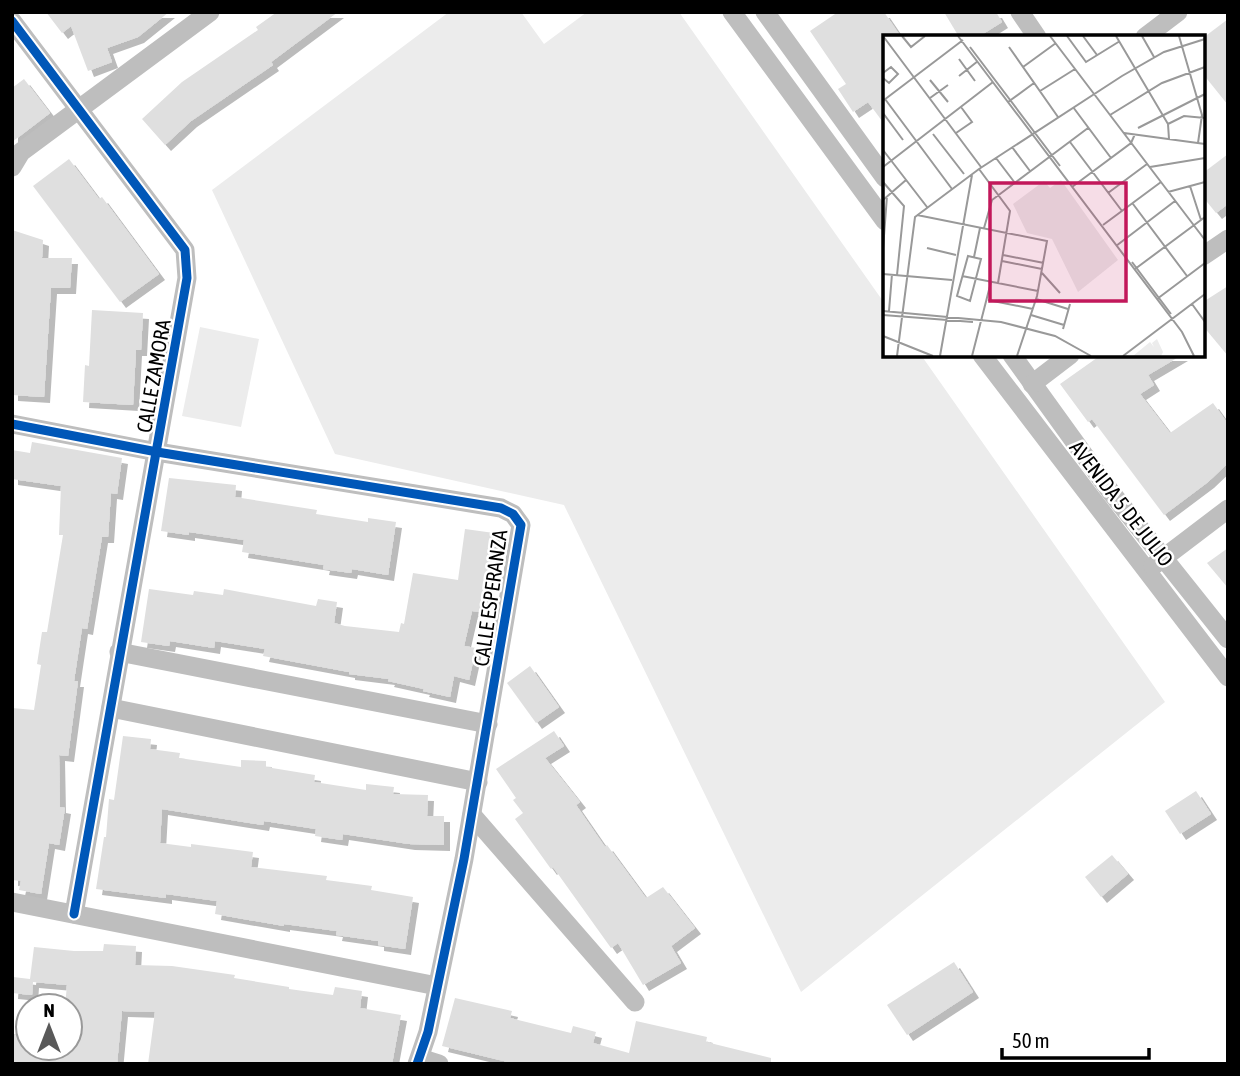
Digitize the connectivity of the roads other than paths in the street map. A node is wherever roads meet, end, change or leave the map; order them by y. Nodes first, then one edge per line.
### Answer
1 (210, 12) edge
2 (732, 12) edge
3 (1020, 12) edge
4 (1178, 12) edge
5 (774, 16) edge
6 (12, 21) edge
7 (1036, 35) edge
8 (1148, 35) edge
9 (751, 37) junction
10 (79, 108) junction
11 (12, 167) edge
12 (883, 175) edge
13 (883, 218) edge
14 (1228, 239) edge
15 (1205, 255) edge
16 (984, 357) edge
17 (1013, 357) edge
18 (1067, 357) edge
19 (1032, 384) junction
20 (12, 424) edge
21 (157, 452) junction
22 (1228, 509) edge
23 (1163, 559) junction
24 (1146, 570) junction
25 (1228, 639) edge
26 (119, 652) junction
27 (1228, 677) edge
28 (111, 708) junction
29 (488, 723) junction
30 (478, 782) junction
31 (472, 815) junction
32 (12, 902) edge
33 (74, 914) junction
34 (437, 986) junction
35 (635, 1002) dead end
36 (418, 1061) edge
37 (439, 1064) edge

1 - 10 street
2 - 9 street
3 - 7 street
4 - 8 street
5 - 9 street
5 - 12 street
6 - 10 street, CALLE ZAMORA
9 - 13 street
10 - 11 street
10 - 21 street, CALLE ZAMORA
14 - 15 street
16 - 24 street, AVENIDA 5 DE JULIO
17 - 19 street, AVENIDA 5 DE JULIO
18 - 19 street
19 - 23 street, AVENIDA 5 DE JULIO
20 - 21 street, CALLE ESPERANZA
21 - 26 street, CALLE ZAMORA
21 - 29 street, CALLE ESPERANZA
22 - 23 street
23 - 24 street
23 - 25 street, AVENIDA 5 DE JULIO
24 - 27 street, AVENIDA 5 DE JULIO
26 - 28 street, CALLE ZAMORA
26 - 29 street
28 - 30 street
28 - 33 street, CALLE ZAMORA
29 - 30 street, CALLE ESPERANZA
30 - 31 street, CALLE ESPERANZA
31 - 34 street, CALLE ESPERANZA
31 - 35 street
32 - 33 street
33 - 34 street
34 - 36 street, CALLE ESPERANZA
36 - 37 street

